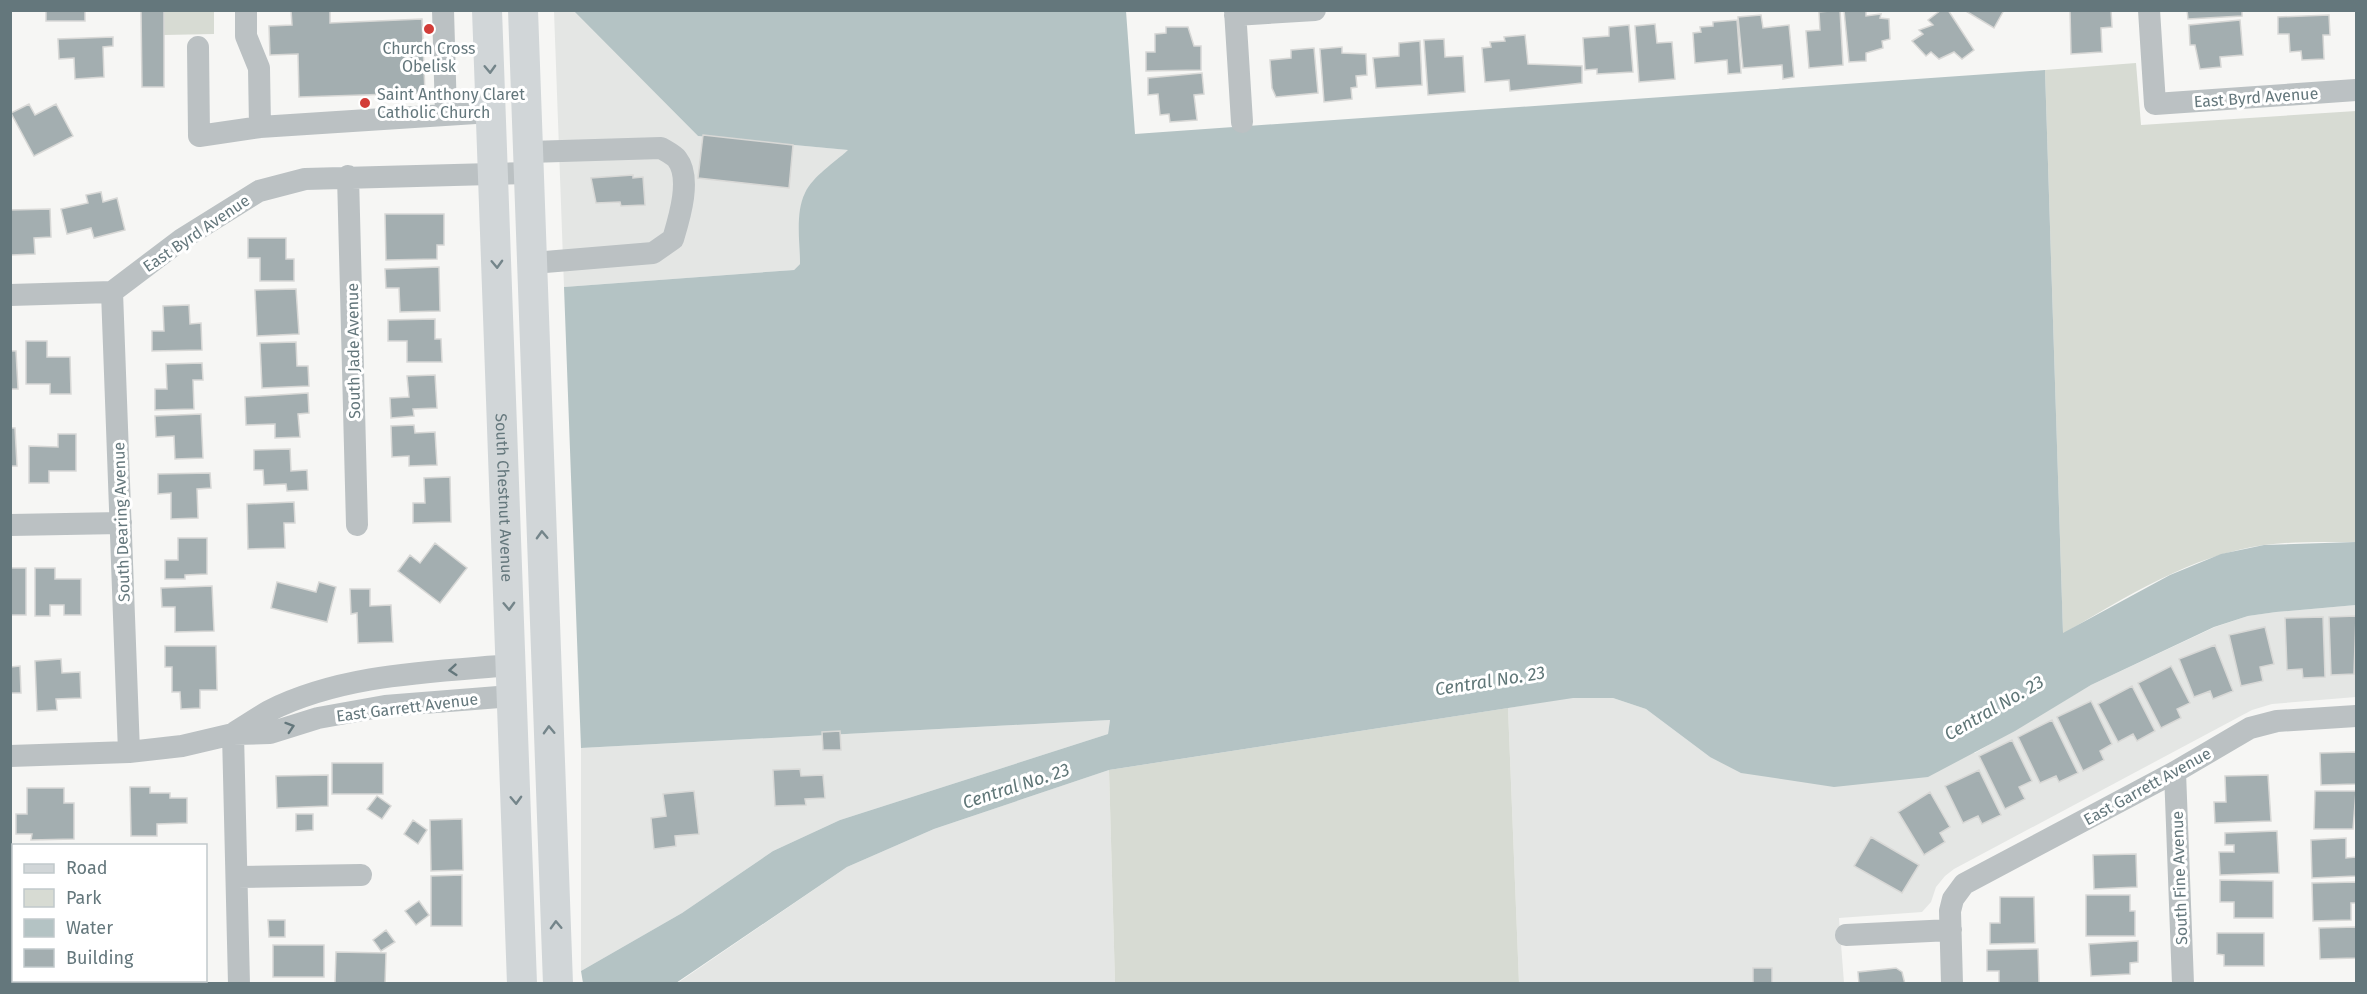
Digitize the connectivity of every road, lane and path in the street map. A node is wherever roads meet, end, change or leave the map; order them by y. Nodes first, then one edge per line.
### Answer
1 (246, 10) edge
2 (443, 10) edge
3 (487, 10) edge
4 (524, 10) edge
5 (1314, 10) edge
6 (2149, 10) edge
7 (1235, 13) edge
8 (198, 47) dead end
9 (2356, 90) edge
10 (491, 112) junction
11 (446, 114) junction
12 (1242, 122) dead end
13 (260, 127) junction
14 (529, 162) junction
15 (494, 174) junction
16 (348, 176) junction
17 (533, 263) junction
18 (112, 292) junction
19 (10, 295) edge
20 (121, 523) junction
21 (10, 525) edge
22 (357, 525) dead end
23 (511, 665) junction
24 (512, 696) junction
25 (2356, 716) edge
26 (232, 734) junction
27 (129, 752) junction
28 (10, 756) edge
29 (2175, 772) junction
30 (361, 875) dead end
31 (237, 877) junction
32 (1951, 930) junction
33 (1846, 935) dead end
34 (239, 984) edge
35 (522, 984) edge
36 (558, 984) edge
37 (1952, 984) edge
38 (2183, 984) edge

1 - 13 street
2 - 11 street
3 -> 10 main road, South Chestnut Avenue
4 - 14 main road
5 - 7 street
6 - 9 street, East Byrd Avenue
7 - 12 street
8 - 13 street
10 - 11 street
10 - 15 main road, South Chestnut Avenue
11 - 13 street
14 - 15 street, East Byrd Avenue
14 - 17 main road
14 - 17 street, East Byrd Avenue
15 - 16 street, East Byrd Avenue
15 -> 23 main road, South Chestnut Avenue
16 - 18 street, East Byrd Avenue
16 - 22 street, South Jade Avenue
36 -> 17 main road
18 - 19 street
18 - 20 street, South Dearing Avenue
20 - 21 street
20 - 27 street, South Dearing Avenue
23 - 24 main road, South Chestnut Avenue
23 -> 26 street, East Garrett Avenue
26 -> 24 street, East Garrett Avenue
24 -> 35 main road, South Chestnut Avenue
25 - 29 street, East Garrett Avenue
26 - 27 street, East Garrett Avenue
26 - 31 street
27 - 28 street, East Garrett Avenue
29 - 32 street, East Garrett Avenue
29 - 38 street, South Fine Avenue
30 - 31 street
31 - 34 street
32 - 33 street
32 - 37 street

